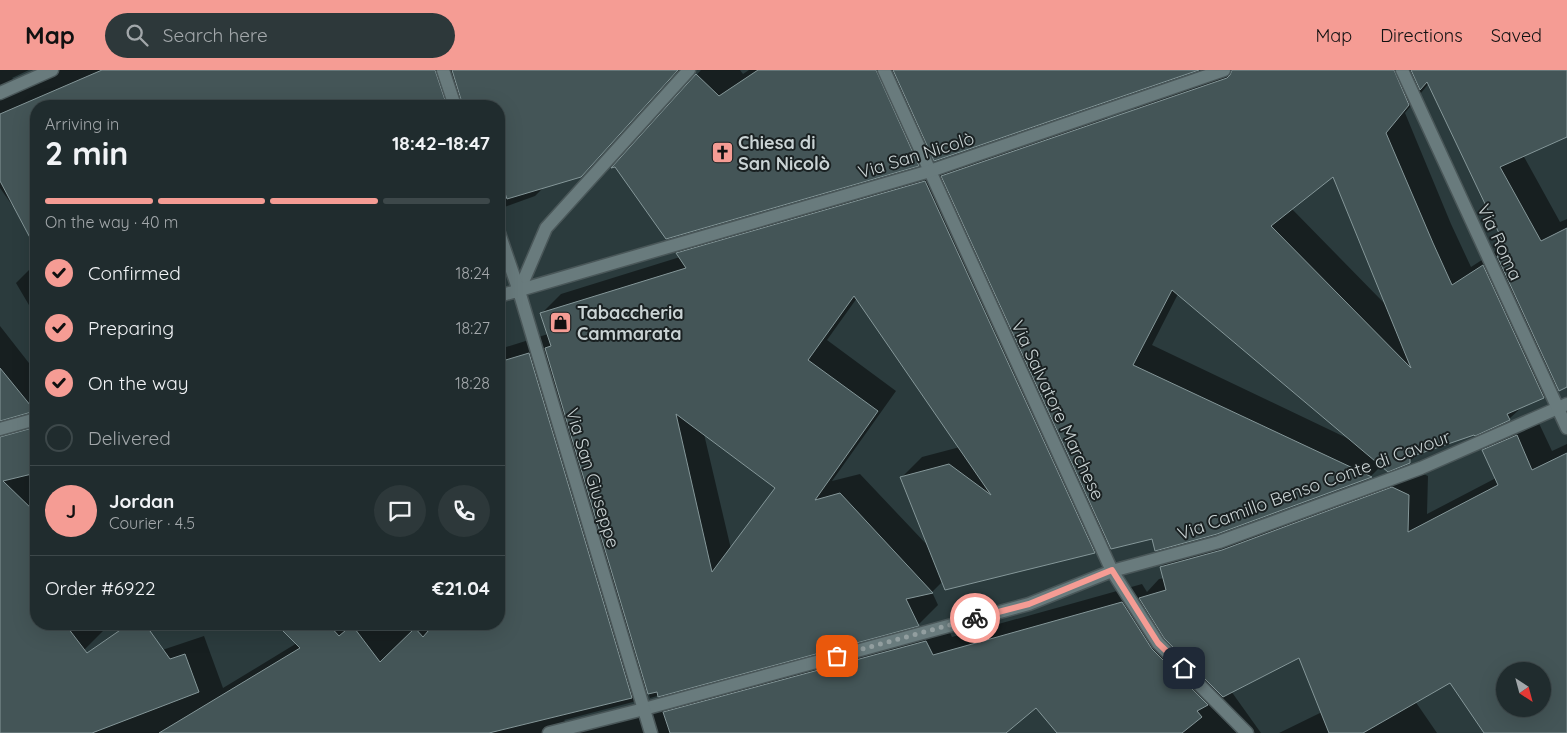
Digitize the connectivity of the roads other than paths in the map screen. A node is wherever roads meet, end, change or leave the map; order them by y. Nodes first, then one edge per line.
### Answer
1 (52, 70) edge
2 (443, 70) edge
3 (690, 70) edge
4 (884, 70) edge
5 (1224, 70) edge
6 (1402, 70) edge
7 (0, 92) edge
8 (453, 100) edge
9 (930, 171) junction
10 (505, 250) edge
11 (519, 291) junction
12 (505, 294) edge
13 (1562, 406) edge
14 (30, 421) edge
15 (1567, 428) edge
16 (0, 429) edge
17 (1112, 570) junction
18 (644, 709) junction
19 (549, 733) edge
20 (651, 733) edge
21 (1247, 733) edge

1 - 7 street
2 - 8 street
3 - 11 street
4 - 9 street, Via Salvatore Marchese
5 - 9 street, Via San Nicolò
6 - 13 street, Via Roma
9 - 11 street, Via San Nicolò
9 - 17 street, Via Salvatore Marchese
10 - 11 street, Via San Giuseppe
11 - 12 street, Via San Nicolò
11 - 18 street, Via San Giuseppe
13 - 15 street, Via Roma
13 - 17 street, Via Camillo Benso Conte di Cavour
14 - 16 street
17 - 18 street, Via Camillo Benso Conte di Cavour
17 - 21 street, Via Salvatore Marchese
18 - 19 street, Via Camillo Benso Conte di Cavour
18 - 20 street, Via San Giuseppe

